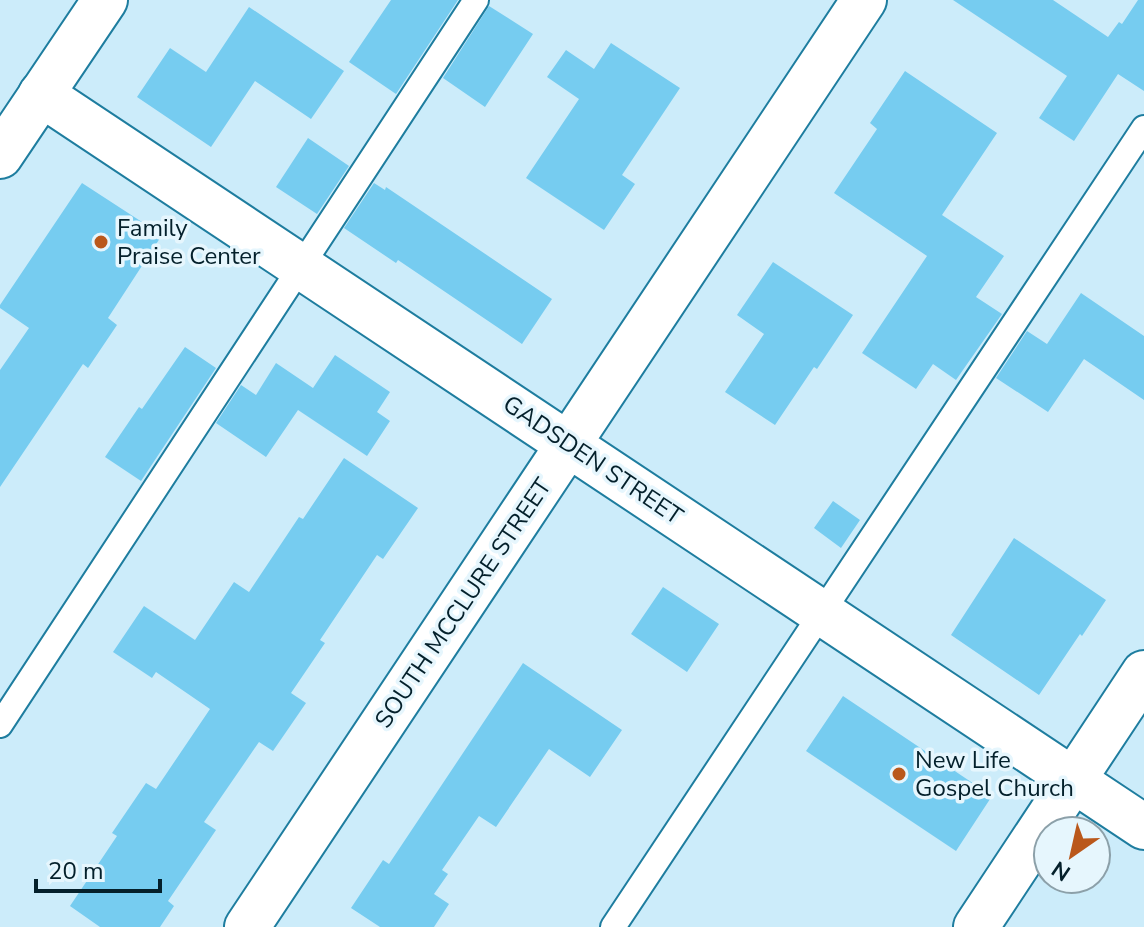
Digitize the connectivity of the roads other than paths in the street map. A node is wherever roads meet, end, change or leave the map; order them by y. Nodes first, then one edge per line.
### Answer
1 (105, 0) edge
2 (476, 0) edge
3 (864, 0) edge
4 (41, 94) junction
5 (1144, 128) edge
6 (0, 156) edge
7 (301, 267) junction
8 (569, 444) junction
9 (822, 613) junction
10 (1144, 673) edge
11 (0, 725) edge
12 (1073, 780) junction
13 (1144, 827) edge
14 (247, 927) edge
15 (613, 927) edge
16 (976, 927) edge

1 - 4 street
2 - 7 lane
3 - 8 street, SOUTH MCCLURE STREET
4 - 6 street
4 - 7 street, GADSDEN STREET
5 - 9 lane
7 - 8 street, GADSDEN STREET
7 - 11 lane
8 - 9 street, GADSDEN STREET
8 - 14 street, SOUTH MCCLURE STREET
9 - 12 street, GADSDEN STREET
9 - 15 lane
10 - 12 street
12 - 13 street, GADSDEN STREET
12 - 16 street

